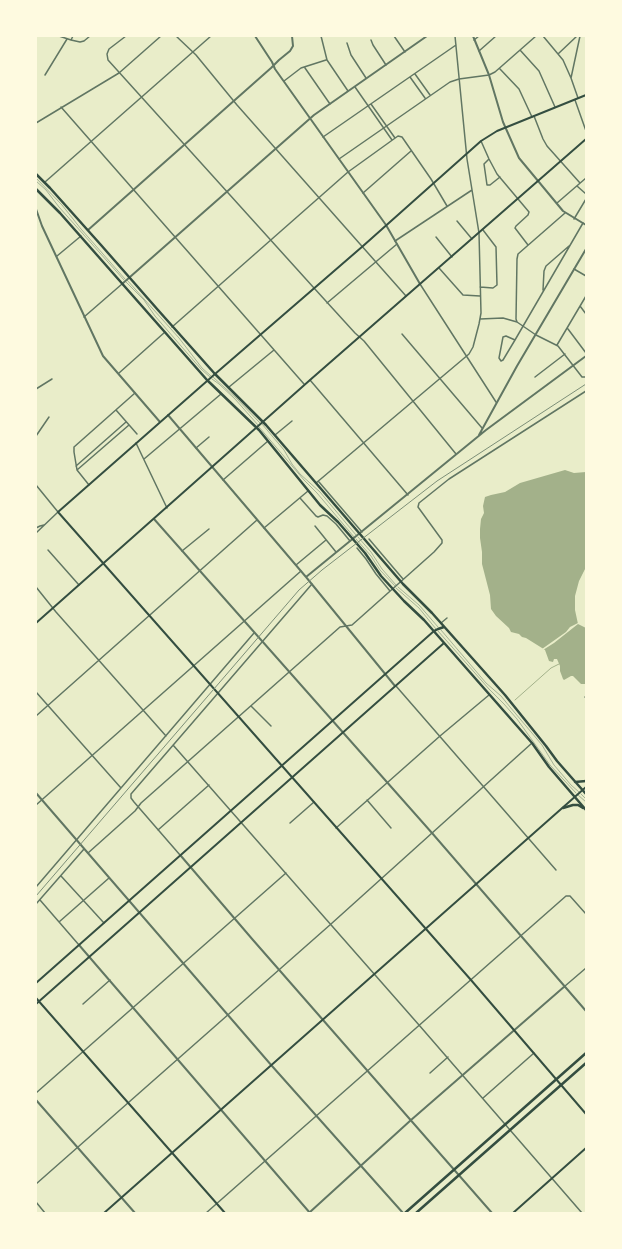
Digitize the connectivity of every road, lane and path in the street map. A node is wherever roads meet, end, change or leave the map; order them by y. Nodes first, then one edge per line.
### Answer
1 (58, 36) edge
2 (73, 36) edge
3 (90, 36) edge
4 (126, 36) edge
5 (161, 36) edge
6 (176, 36) edge
7 (211, 36) edge
8 (255, 36) edge
9 (292, 36) edge
10 (321, 36) edge
11 (394, 36) edge
12 (455, 36) edge
13 (472, 36) edge
14 (479, 36) edge
15 (496, 36) edge
16 (536, 36) edge
17 (543, 36) edge
18 (577, 36) edge
19 (580, 36) edge
20 (425, 37) edge
21 (67, 39) junction
22 (71, 40) junction
23 (371, 40) dead end
24 (474, 40) junction
25 (347, 43) dead end
26 (456, 45) junction
27 (520, 50) junction
28 (479, 51) junction
29 (193, 52) junction
30 (405, 52) junction
31 (558, 54) junction
32 (327, 60) junction
33 (274, 65) junction
34 (386, 65) junction
35 (305, 67) junction
36 (500, 68) junction
37 (119, 72) junction
38 (414, 73) junction
39 (45, 75) dead end
40 (489, 75) junction
41 (410, 77) junction
42 (366, 78) junction
43 (571, 78) junction
44 (459, 79) junction
45 (284, 81) junction
46 (355, 86) junction
47 (348, 91) junction
48 (430, 95) junction
49 (586, 95) edge
50 (141, 98) junction
51 (578, 98) junction
52 (425, 99) junction
53 (574, 99) junction
54 (234, 101) junction
55 (330, 104) junction
56 (370, 105) junction
57 (61, 107) junction
58 (555, 107) junction
59 (533, 116) junction
60 (310, 119) junction
61 (36, 123) edge
62 (385, 127) junction
63 (505, 128) junction
64 (586, 131) edge
65 (323, 137) junction
66 (393, 139) junction
67 (586, 139) edge
68 (481, 141) junction
69 (92, 142) junction
70 (184, 145) junction
71 (276, 149) junction
72 (412, 151) junction
73 (466, 154) junction
74 (339, 159) junction
75 (489, 159) junction
76 (561, 161) junction
77 (348, 172) junction
78 (36, 174) edge
79 (500, 177) junction
80 (36, 178) edge
81 (586, 178) edge
82 (36, 181) edge
83 (45, 182) junction
84 (538, 182) junction
85 (433, 183) junction
86 (580, 183) junction
87 (577, 186) junction
88 (36, 189) edge
89 (134, 190) junction
90 (472, 190) junction
91 (227, 193) junction
92 (363, 193) junction
93 (586, 194) edge
94 (319, 197) junction
95 (518, 199) junction
96 (586, 199) edge
97 (556, 204) junction
98 (447, 206) junction
99 (36, 209) edge
100 (565, 213) junction
101 (574, 219) junction
102 (457, 221) dead end
103 (583, 223) junction
104 (386, 225) junction
105 (586, 225) edge
106 (88, 230) junction
107 (483, 230) junction
108 (479, 233) junction
109 (81, 236) junction
110 (88, 237) junction
111 (176, 238) junction
112 (436, 238) dead end
113 (472, 239) junction
114 (270, 240) junction
115 (395, 241) junction
116 (397, 244) junction
117 (528, 245) junction
118 (362, 246) junction
119 (569, 246) junction
120 (586, 251) edge
121 (56, 256) junction
122 (452, 256) junction
123 (376, 261) junction
124 (439, 268) junction
125 (574, 269) junction
126 (586, 276) edge
127 (131, 278) junction
128 (127, 281) junction
129 (122, 284) junction
130 (420, 284) junction
131 (218, 286) junction
132 (480, 287) junction
133 (314, 288) junction
134 (543, 292) junction
135 (406, 296) junction
136 (480, 296) junction
137 (586, 296) edge
138 (326, 302) junction
139 (580, 306) junction
140 (586, 314) edge
141 (84, 317) junction
142 (480, 319) junction
143 (517, 322) junction
144 (172, 326) junction
145 (523, 327) junction
146 (568, 328) junction
147 (165, 332) junction
148 (260, 334) junction
149 (402, 334) dead end
150 (536, 335) junction
151 (359, 337) junction
152 (514, 340) junction
153 (557, 345) junction
154 (274, 350) junction
155 (586, 353) edge
156 (566, 354) junction
157 (466, 356) junction
158 (586, 356) edge
159 (574, 365) junction
160 (118, 374) junction
161 (215, 374) junction
162 (535, 376) dead end
163 (211, 377) junction
164 (585, 377) edge
165 (440, 378) junction
166 (52, 379) dead end
167 (207, 380) junction
168 (310, 380) junction
169 (305, 385) junction
170 (229, 387) junction
171 (36, 389) edge
172 (586, 392) edge
173 (135, 393) junction
174 (221, 394) junction
175 (413, 402) junction
176 (496, 402) junction
177 (115, 410) junction
178 (168, 415) junction
179 (48, 417) dead end
180 (292, 421) dead end
181 (126, 422) junction
182 (160, 422) junction
183 (129, 425) junction
184 (260, 425) junction
185 (482, 428) junction
186 (180, 429) junction
187 (486, 430) junction
188 (137, 434) dead end
189 (275, 435) junction
190 (36, 436) edge
191 (209, 437) dead end
192 (478, 437) junction
193 (268, 441) junction
194 (136, 443) junction
195 (364, 443) junction
196 (196, 448) junction
197 (457, 455) junction
198 (144, 459) junction
199 (76, 466) junction
200 (212, 467) junction
201 (77, 470) junction
202 (223, 480) junction
203 (318, 482) junction
204 (89, 484) junction
205 (36, 485) edge
206 (308, 490) junction
207 (408, 495) junction
208 (300, 498) junction
209 (167, 508) junction
210 (58, 512) junction
211 (154, 519) junction
212 (258, 520) junction
213 (44, 525) junction
214 (315, 526) dead end
215 (36, 528) edge
216 (264, 528) junction
217 (209, 529) dead end
218 (361, 532) junction
219 (36, 533) edge
220 (369, 539) dead end
221 (326, 540) junction
222 (351, 540) junction
223 (357, 548) dead end
224 (48, 550) dead end
225 (182, 551) junction
226 (336, 552) junction
227 (104, 564) junction
228 (296, 565) junction
229 (200, 571) junction
230 (301, 571) junction
231 (306, 577) junction
232 (402, 580) junction
233 (312, 584) junction
234 (79, 585) junction
235 (36, 588) edge
236 (394, 588) junction
237 (53, 608) junction
238 (149, 616) junction
239 (447, 618) dead end
240 (244, 622) junction
241 (36, 623) edge
242 (441, 623) junction
243 (346, 626) junction
244 (445, 627) junction
245 (437, 630) junction
246 (254, 633) junction
247 (262, 642) junction
248 (444, 643) junction
249 (99, 660) junction
250 (194, 666) junction
251 (289, 672) junction
252 (386, 674) junction
253 (210, 684) junction
254 (396, 686) junction
255 (36, 692) edge
256 (218, 693) junction
257 (489, 695) junction
258 (48, 705) junction
259 (251, 706) junction
260 (143, 711) junction
261 (36, 716) edge
262 (238, 717) junction
263 (333, 721) junction
264 (271, 726) dead end
265 (343, 732) junction
266 (166, 736) junction
267 (440, 736) junction
268 (532, 743) junction
269 (173, 745) junction
270 (93, 756) junction
271 (188, 761) junction
272 (282, 766) junction
273 (292, 777) junction
274 (586, 781) edge
275 (388, 782) junction
276 (575, 782) junction
277 (208, 785) junction
278 (484, 786) junction
279 (586, 787) edge
280 (121, 788) junction
281 (583, 790) junction
282 (36, 793) edge
283 (579, 794) junction
284 (586, 794) edge
285 (575, 797) junction
286 (586, 799) edge
287 (42, 800) junction
288 (367, 800) junction
289 (314, 802) junction
290 (586, 802) edge
291 (36, 806) edge
292 (138, 807) junction
293 (563, 808) junction
294 (586, 810) edge
295 (232, 811) junction
296 (241, 822) junction
297 (290, 823) dead end
298 (336, 828) junction
299 (391, 828) dead end
300 (158, 830) junction
301 (432, 833) junction
302 (529, 838) junction
303 (76, 840) junction
304 (84, 849) junction
305 (88, 853) junction
306 (181, 856) junction
307 (191, 867) junction
308 (556, 870) dead end
309 (286, 873) junction
310 (61, 876) junction
311 (109, 878) junction
312 (381, 878) junction
313 (477, 884) junction
314 (36, 887) edge
315 (40, 900) junction
316 (84, 900) junction
317 (129, 901) junction
318 (36, 904) edge
319 (139, 913) junction
320 (586, 914) edge
321 (234, 918) junction
322 (59, 922) junction
323 (104, 923) junction
324 (331, 924) junction
325 (426, 929) junction
326 (521, 936) junction
327 (79, 945) junction
328 (89, 956) junction
329 (183, 963) junction
330 (586, 968) edge
331 (279, 970) junction
332 (375, 975) junction
333 (110, 980) junction
334 (471, 980) junction
335 (36, 983) edge
336 (565, 986) junction
337 (36, 998) edge
338 (39, 1001) junction
339 (36, 1004) edge
340 (82, 1004) dead end
341 (133, 1007) junction
342 (586, 1011) edge
343 (228, 1015) junction
344 (324, 1020) junction
345 (419, 1025) junction
346 (515, 1030) junction
347 (83, 1052) junction
348 (534, 1053) junction
349 (586, 1053) edge
350 (448, 1058) junction
351 (178, 1059) junction
352 (586, 1062) edge
353 (272, 1066) junction
354 (368, 1071) junction
355 (430, 1073) dead end
356 (463, 1075) junction
357 (557, 1079) junction
358 (561, 1084) junction
359 (36, 1093) edge
360 (483, 1098) junction
361 (36, 1100) edge
362 (128, 1103) junction
363 (222, 1110) junction
364 (586, 1114) edge
365 (316, 1116) junction
366 (411, 1120) junction
367 (506, 1124) junction
368 (510, 1130) junction
369 (78, 1147) junction
370 (586, 1148) edge
371 (172, 1154) junction
372 (265, 1161) junction
373 (361, 1166) junction
374 (454, 1170) junction
375 (459, 1175) junction
376 (552, 1178) junction
377 (36, 1184) edge
378 (122, 1198) junction
379 (36, 1202) edge
380 (217, 1204) junction
381 (45, 1213) edge
382 (104, 1213) edge
383 (135, 1213) edge
384 (206, 1213) edge
385 (225, 1213) edge
386 (310, 1213) edge
387 (404, 1213) edge
388 (416, 1213) edge
389 (492, 1213) edge
390 (513, 1213) edge
391 (582, 1213) edge

1 - 21 street
2 - 22 street
3 - 22 street
4 - 37 street
5 - 37 street
6 - 29 street
7 - 29 street
8 - 33 street
9 - 33 street
10 - 32 street
11 - 30 street
12 - 26 street
13 - 24 street
14 - 24 street
15 - 28 street
16 - 27 street
17 - 31 street
18 - 31 street
19 - 43 street
20 - 30 street
21 - 22 street
21 - 39 street
23 - 34 street
24 - 28 street
25 - 42 street
26 - 38 street
26 - 44 street
27 - 36 street
27 - 58 street
28 - 40 street
29 - 50 street
29 - 54 street
30 - 34 street
31 - 43 street
32 - 35 street
32 - 47 street
33 - 45 street
33 - 54 street
34 - 42 street
35 - 45 street
35 - 55 street
36 - 40 street
36 - 59 street
37 - 50 street
37 - 57 street
38 - 41 street
38 - 48 street
40 - 44 street
40 - 63 street
41 - 52 street
41 - 56 street
42 - 46 street
43 - 51 street
44 - 48 street
44 - 73 street
45 - 60 street
46 - 47 street
46 - 56 street
47 - 55 street
48 - 52 street
49 - 51 main road
50 - 69 street
50 - 70 street
51 - 53 main road
52 - 62 street
53 - 58 main road
53 - 64 street
54 - 70 street
54 - 71 street
55 - 60 street
56 - 62 street
56 - 65 street
57 - 61 street
57 - 69 street
58 - 59 main road
59 - 63 main road
59 - 76 street
60 - 65 street
60 - 71 street
62 - 66 street
62 - 74 street
63 - 68 main road
63 - 84 street
65 - 74 street
66 - 72 street
66 - 77 street
67 - 76 main road
68 - 73 main road
68 - 75 street
69 - 83 street
69 - 89 street
70 - 89 street
70 - 91 street
71 - 91 street
71 - 94 street
72 - 85 street
72 - 92 street
73 - 85 main road
73 - 90 street
74 - 77 street
75 - 79 street
75 - 79 street
76 - 84 main road
76 - 86 street
77 - 92 street
77 - 94 street
78 - 83 main road
79 - 95 street
80 - 110 lane
81 - 86 street
82 - 128 lane
83 - 106 main road
84 - 95 main road
84 - 97 street
85 - 98 street
85 - 104 main road
86 - 87 street
87 - 93 street
87 - 97 street
88 - 109 main road
89 - 106 street
89 - 111 street
90 - 98 street
90 - 108 street
91 - 111 street
91 - 114 street
92 - 104 street
94 - 114 street
94 - 118 street
95 - 107 main road
95 - 117 street
96 - 101 street
97 - 100 street
98 - 115 street
99 - 121 street
100 - 101 street
100 - 117 street
101 - 103 street
102 - 113 street
103 - 105 street
103 - 119 street
104 - 115 street
104 - 118 main road
106 - 110 lane
106 - 127 main road
107 - 108 main road
107 - 132 street
108 - 113 main road
108 - 132 street
109 - 121 street
109 - 129 main road
110 - 128 lane
111 - 127 street
111 - 131 street
112 - 122 street
113 - 122 main road
114 - 131 street
114 - 133 street
115 - 116 street
116 - 123 street
116 - 130 street
117 - 143 street
118 - 123 street
118 - 133 main road
119 - 134 street
119 - 134 street
120 - 125 street
121 - 141 street
122 - 124 main road
123 - 135 street
123 - 138 street
124 - 130 main road
124 - 136 street
125 - 126 street
125 - 150 street
127 - 128 street
127 - 144 main road
128 - 129 street
128 - 163 lane
128 - 163 lane
129 - 141 street
129 - 147 main road
130 - 135 main road
130 - 157 street
131 - 144 street
131 - 148 street
132 - 136 street
133 - 138 street
133 - 148 main road
134 - 145 street
135 - 151 main road
136 - 142 street
137 - 139 street
138 - 151 street
139 - 140 street
139 - 146 street
141 - 160 street
142 - 143 street
142 - 157 street
143 - 145 street
144 - 161 main road
145 - 150 street
145 - 152 street
146 - 153 street
146 - 155 street
147 - 160 street
147 - 167 main road
148 - 154 street
148 - 161 main road
149 - 165 street
150 - 153 street
150 - 176 street
151 - 168 main road
151 - 175 street
152 - 152 street
153 - 156 street
154 - 169 street
154 - 170 street
156 - 159 street
156 - 162 street
157 - 165 street
157 - 176 street
158 - 159 street
159 - 164 street
159 - 187 street
160 - 173 street
161 - 163 main road
161 - 170 main road
163 - 167 main road
163 - 184 lane
163 - 184 lane
165 - 175 street
165 - 185 street
166 - 171 street
167 - 174 main road
167 - 178 main road
168 - 169 main road
168 - 195 street
169 - 184 main road
170 - 184 main road
172 - 232 street
173 - 177 street
173 - 182 street
174 - 184 main road
174 - 186 street
175 - 195 street
175 - 197 street
176 - 185 street
177 - 181 street
177 - 199 street
178 - 182 main road
178 - 186 street
179 - 190 street
180 - 189 street
181 - 183 street
181 - 199 street
182 - 194 main road
183 - 188 street
183 - 201 street
184 - 189 main road
184 - 193 main road
184 - 200 main road
184 - 236 lane
184 - 236 lane
185 - 187 street
185 - 192 street
186 - 196 street
186 - 198 street
187 - 192 street
189 - 203 main road
191 - 196 street
192 - 197 street
193 - 202 street
193 - 206 main road
194 - 198 street
194 - 204 main road
195 - 203 street
195 - 207 street
196 - 200 street
197 - 207 street
198 - 209 street
199 - 201 street
200 - 202 street
200 - 209 main road
201 - 204 street
202 - 212 street
203 - 218 street
203 - 232 main road
204 - 210 main road
205 - 210 street
206 - 208 street
206 - 236 main road
207 - 218 street
208 - 216 street
208 - 222 street
209 - 211 main road
210 - 213 street
210 - 227 main road
211 - 225 street
211 - 227 main road
212 - 216 street
212 - 229 street
213 - 215 street
213 - 219 street
214 - 221 street
216 - 228 street
217 - 225 street
218 - 222 street
220 - 232 street
221 - 226 street
221 - 228 street
222 - 226 street
223 - 236 street
224 - 234 street
225 - 229 street
226 - 231 street
227 - 234 main road
227 - 238 main road
228 - 230 street
229 - 238 street
229 - 240 street
230 - 231 street
230 - 240 street
231 - 233 street
232 - 236 street
232 - 242 main road
233 - 243 street
233 - 247 street
234 - 237 main road
235 - 237 street
236 - 243 street
236 - 245 main road
236 - 245 lane
236 - 245 lane
237 - 241 main road
237 - 249 street
238 - 249 street
238 - 250 main road
239 - 242 street
240 - 246 street
240 - 250 street
242 - 244 main road
243 - 251 street
243 - 252 street
244 - 245 main road
244 - 276 main road
245 - 248 main road
245 - 252 main road
245 - 283 lane
245 - 283 lane
246 - 247 street
246 - 253 street
247 - 251 street
247 - 256 street
248 - 254 main road
248 - 257 main road
249 - 258 street
249 - 260 street
250 - 253 main road
250 - 260 street
251 - 259 street
251 - 263 street
252 - 254 street
252 - 263 main road
253 - 256 main road
253 - 266 street
254 - 265 main road
254 - 267 street
255 - 258 street
256 - 262 main road
256 - 269 street
257 - 267 street
257 - 268 main road
258 - 261 street
258 - 270 street
259 - 262 street
259 - 264 street
260 - 266 street
260 - 270 street
262 - 271 street
262 - 272 main road
263 - 265 street
263 - 272 main road
265 - 273 main road
265 - 275 street
266 - 280 street
267 - 275 street
267 - 278 street
268 - 278 street
268 - 285 main road
269 - 271 street
269 - 292 street
270 - 280 street
270 - 287 street
271 - 277 street
271 - 292 street
272 - 273 main road
272 - 295 main road
273 - 289 main road
273 - 296 main road
274 - 276 main road
275 - 288 street
275 - 301 street
276 - 281 main road
277 - 295 street
277 - 300 street
278 - 301 street
278 - 302 street
279 - 281 main road
280 - 303 street
281 - 283 main road
281 - 284 main road
282 - 287 street
283 - 285 main road
283 - 286 lane
283 - 290 lane
285 - 293 main road
285 - 294 main road
287 - 291 street
287 - 303 street
288 - 298 street
288 - 299 street
289 - 297 street
289 - 298 main road
292 - 300 street
292 - 305 street
293 - 294 main road
293 - 302 main road
295 - 296 street
295 - 306 main road
296 - 307 main road
296 - 309 street
298 - 312 main road
300 - 306 street
301 - 312 street
301 - 313 street
302 - 308 street
302 - 313 main road
303 - 304 street
303 - 314 street
304 - 305 street
304 - 310 street
305 - 311 street
306 - 307 street
306 - 317 main road
307 - 319 main road
307 - 321 street
309 - 321 street
309 - 324 street
310 - 315 street
310 - 316 street
311 - 316 street
311 - 317 street
312 - 324 street
312 - 325 main road
313 - 325 main road
313 - 326 street
315 - 318 street
315 - 322 street
316 - 322 street
316 - 323 street
317 - 319 street
317 - 323 main road
319 - 328 main road
319 - 329 street
320 - 326 street
321 - 329 street
321 - 331 street
322 - 327 street
323 - 327 main road
324 - 331 street
324 - 332 street
325 - 332 main road
325 - 334 main road
326 - 334 street
326 - 336 street
327 - 328 street
327 - 335 main road
328 - 333 street
328 - 338 main road
329 - 341 street
329 - 343 street
330 - 336 street
331 - 343 street
331 - 344 street
332 - 344 main road
332 - 345 street
333 - 340 street
333 - 341 street
334 - 345 street
334 - 346 main road
336 - 342 street
336 - 346 street
337 - 338 main road
338 - 339 main road
338 - 347 main road
341 - 347 street
341 - 351 street
343 - 351 street
343 - 353 street
344 - 353 main road
344 - 354 street
345 - 350 street
345 - 354 street
346 - 348 main road
346 - 356 street
347 - 359 street
347 - 362 main road
348 - 357 main road
348 - 360 street
349 - 357 main road
350 - 355 street
350 - 356 street
351 - 362 street
351 - 363 street
352 - 358 main road
353 - 363 main road
353 - 365 street
354 - 365 street
354 - 366 street
356 - 360 street
356 - 366 street
357 - 358 main road
357 - 367 main road
358 - 364 main road
358 - 368 main road
360 - 367 street
361 - 369 street
362 - 369 street
362 - 371 main road
363 - 371 main road
363 - 372 street
365 - 372 street
365 - 373 street
366 - 373 street
366 - 374 street
367 - 368 street
367 - 374 main road
368 - 375 main road
368 - 376 street
369 - 377 street
369 - 378 street
370 - 376 main road
371 - 378 main road
371 - 380 main road
372 - 380 street
372 - 386 street
373 - 386 street
373 - 387 street
374 - 375 street
374 - 387 main road
375 - 388 main road
375 - 389 street
376 - 390 main road
376 - 391 street
378 - 382 main road
378 - 383 street
379 - 381 street
380 - 384 street
380 - 385 main road

